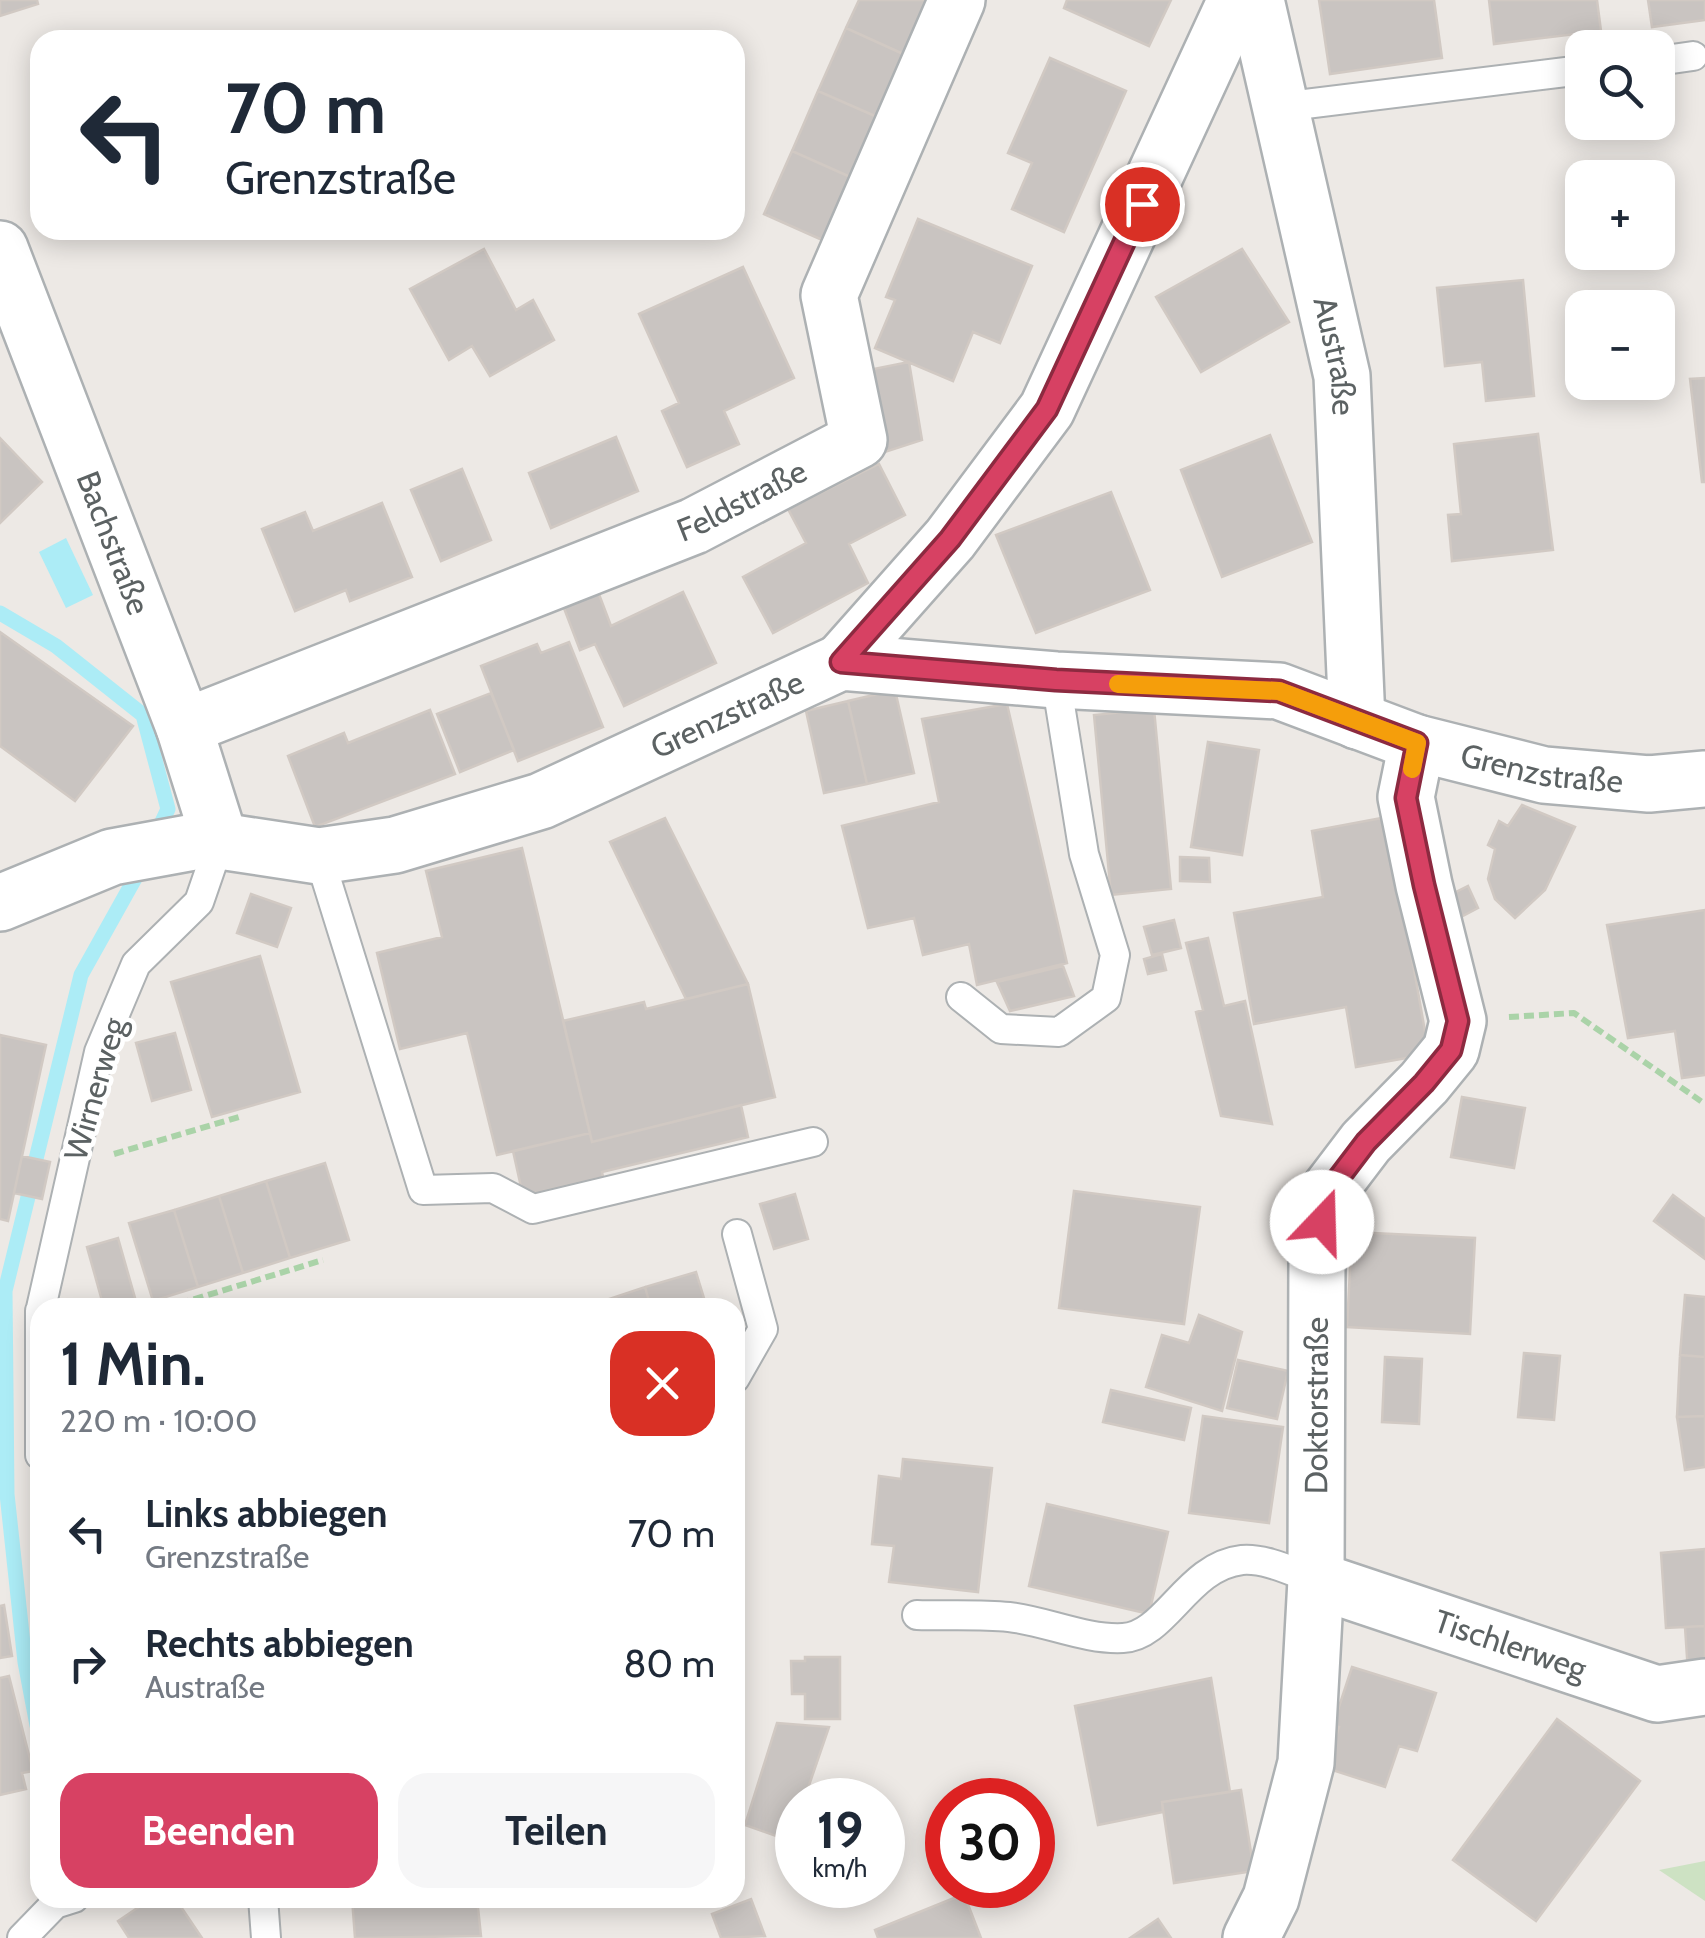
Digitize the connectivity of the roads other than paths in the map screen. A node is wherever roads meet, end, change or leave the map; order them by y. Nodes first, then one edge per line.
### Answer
1 (957, 0) edge
2 (1236, 0) edge
3 (1256, 0) edge
4 (1694, 56) dead end
5 (1675, 59) edge
6 (1565, 72) edge
7 (1280, 107) junction
8 (0, 249) edge
9 (841, 662) junction
10 (1056, 680) junction
11 (1357, 721) junction
12 (184, 727) junction
13 (1417, 743) junction
14 (1705, 779) edge
15 (207, 842) junction
16 (319, 856) junction
17 (0, 903) edge
18 (961, 997) dead end
19 (814, 1142) dead end
20 (737, 1234) dead end
21 (52, 1260) junction
22 (43, 1298) edge
23 (62, 1298) edge
24 (745, 1360) edge
25 (1316, 1580) junction
26 (916, 1615) dead end
27 (1705, 1686) edge
28 (51, 1908) edge
29 (264, 1908) edge
30 (22, 1938) edge
31 (266, 1938) edge
32 (1250, 1938) edge

1 - 12 street, Feldstraße
2 - 9 street
3 - 7 street, Austraße
4 - 5 lane
6 - 7 lane
7 - 11 street, Austraße
8 - 12 street, Bachstraße
9 - 10 street, Grenzstraße
9 - 16 street, Grenzstraße
10 - 11 street, Grenzstraße
10 - 18 lane
11 - 13 street, Grenzstraße
12 - 15 street, Bachstraße
13 - 14 street, Grenzstraße
13 - 25 street, Doktorstraße
15 - 16 street, Grenzstraße
15 - 17 street, Grenzstraße
15 - 21 lane, Wirnerweg
16 - 19 lane
20 - 24 lane
21 - 22 lane, Wirnerweg
21 - 23 lane
25 - 26 lane
25 - 27 street, Tischlerweg
25 - 32 street, Doktorstraße
28 - 30 lane
29 - 31 lane

